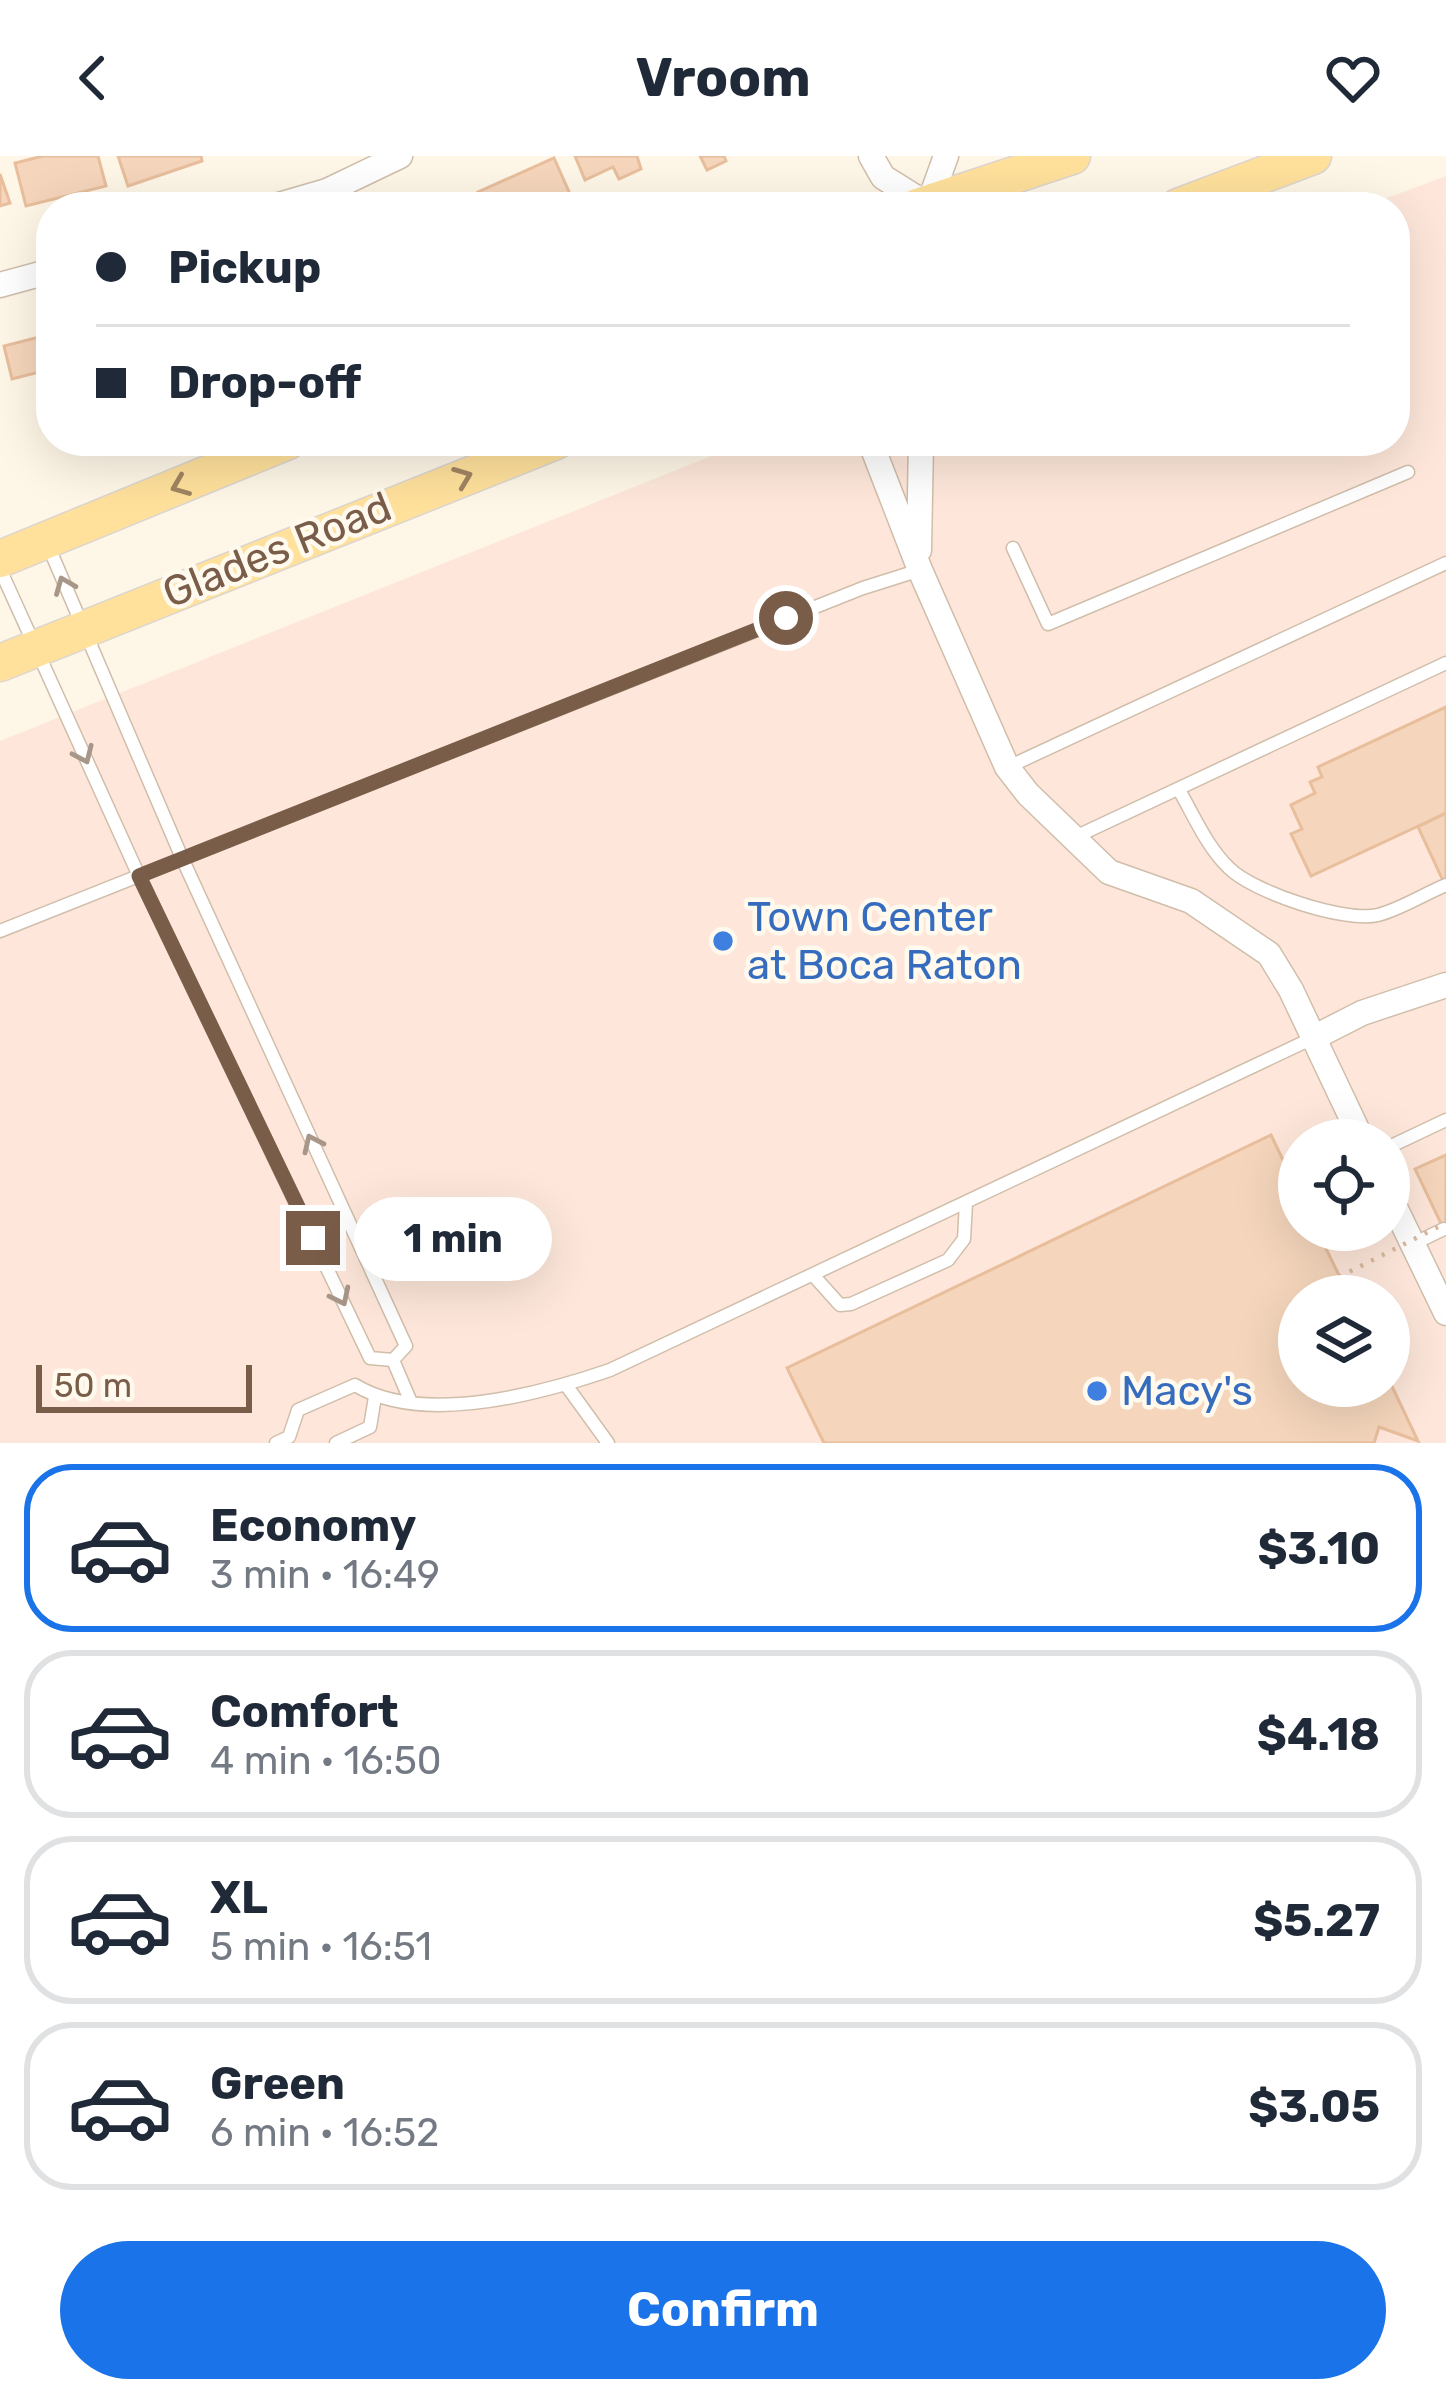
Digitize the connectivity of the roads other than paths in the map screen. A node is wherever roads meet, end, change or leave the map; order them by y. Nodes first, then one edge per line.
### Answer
1 (400, 156) edge
2 (871, 156) edge
3 (946, 156) edge
4 (1072, 156) edge
5 (1312, 156) edge
6 (324, 192) edge
7 (905, 192) edge
8 (932, 192) edge
9 (967, 192) edge
10 (1217, 192) edge
11 (36, 275) edge
12 (0, 285) edge
13 (252, 456) edge
14 (518, 456) edge
15 (876, 456) edge
16 (921, 456) edge
17 (1408, 472) dead end
18 (46, 541) junction
19 (1013, 548) dead end
20 (0, 559) edge
21 (1446, 562) edge
22 (0, 569) edge
23 (920, 570) junction
24 (81, 629) junction
25 (38, 647) junction
26 (0, 663) edge
27 (1446, 663) edge
28 (1007, 767) junction
29 (1179, 790) junction
30 (1072, 838) junction
31 (182, 858) junction
32 (139, 876) junction
33 (1446, 885) edge
34 (0, 931) edge
35 (1446, 985) edge
36 (1313, 1039) junction
37 (1353, 1119) edge
38 (1446, 1120) edge
39 (1410, 1137) edge
40 (966, 1202) junction
41 (1443, 1227) edge
42 (1410, 1238) edge
43 (1413, 1244) junction
44 (813, 1275) junction
45 (1439, 1280) edge
46 (1446, 1313) edge
47 (393, 1360) junction
48 (566, 1385) junction
49 (374, 1397) junction
50 (410, 1400) junction
51 (288, 1441) edge
52 (336, 1443) edge
53 (608, 1443) edge

1 - 6 street
2 - 7 street
3 - 8 street
4 - 9 main road
5 - 10 main road
11 - 12 street
13 -> 18 main road
24 -> 14 main road, Glades Road
15 - 23 street
16 - 23 street
17 - 19 lane
18 - 20 main road
24 -> 18 lane
21 - 28 lane
22 - 25 lane
23 - 28 street
23 - 31 lane
24 - 25 main road, Glades Road
24 - 31 lane
25 - 26 main road, Glades Road
25 -> 32 lane
27 - 29 lane
28 - 30 street
29 - 30 lane
29 - 33 lane
30 - 36 street
31 - 32 lane
47 -> 31 lane
32 - 34 lane
32 -> 47 lane
35 - 36 street
36 - 37 street
36 - 40 lane
38 - 39 lane
40 - 44 lane
40 - 44 lane
41 - 43 lane
42 - 43 street
43 - 45 street
44 - 48 lane
45 - 46 street
47 - 50 lane
48 - 50 lane
48 - 53 lane
49 - 50 lane
49 - 51 lane
49 - 52 lane

